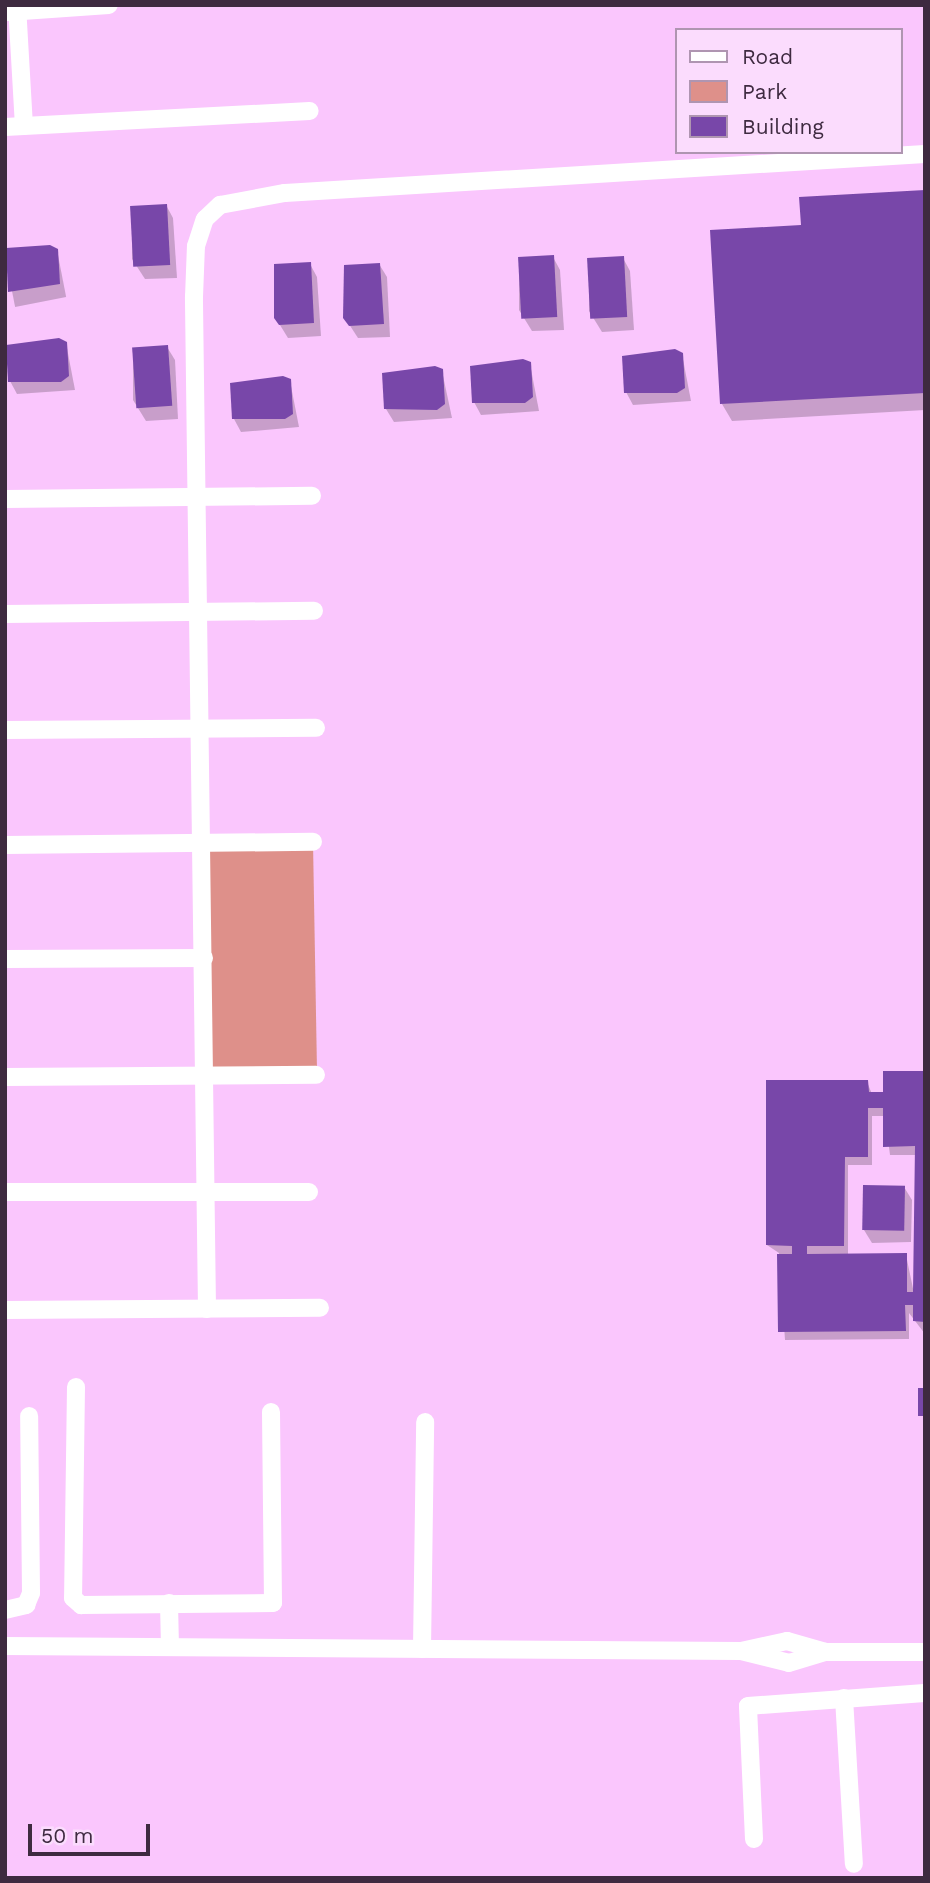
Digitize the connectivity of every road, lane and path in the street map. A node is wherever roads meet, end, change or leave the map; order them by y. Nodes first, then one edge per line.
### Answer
1 (109, 5) edge
2 (13, 10) edge
3 (310, 111) dead end
4 (24, 126) junction
5 (5, 127) edge
6 (925, 154) edge
7 (312, 496) dead end
8 (197, 497) junction
9 (5, 499) edge
10 (314, 611) dead end
11 (199, 612) junction
12 (5, 614) edge
13 (316, 728) dead end
14 (201, 729) junction
15 (5, 730) edge
16 (313, 842) dead end
17 (202, 843) junction
18 (5, 845) edge
19 (204, 958) junction
20 (5, 959) edge
21 (316, 1075) dead end
22 (204, 1076) junction
23 (5, 1077) edge
24 (5, 1192) edge
25 (206, 1192) junction
26 (309, 1192) dead end
27 (320, 1308) dead end
28 (207, 1309) junction
29 (5, 1310) edge
30 (76, 1387) dead end
31 (271, 1412) dead end
32 (29, 1416) dead end
33 (425, 1422) dead end
34 (169, 1603) junction
35 (5, 1610) edge
36 (5, 1646) edge
37 (170, 1646) junction
38 (422, 1649) junction
39 (925, 1651) edge
40 (925, 1693) edge
41 (844, 1698) junction
42 (754, 1839) dead end
43 (854, 1864) dead end

1 - 2 street
2 - 4 street
3 - 4 street
4 - 5 street
6 - 8 street
7 - 8 street
8 - 9 street
8 - 11 street
10 - 11 street
11 - 12 street
11 - 14 street
13 - 14 street
14 - 15 street
14 - 17 street
16 - 17 street
17 - 18 street
17 - 19 street
19 - 20 street
19 - 22 street
21 - 22 street
22 - 23 street
22 - 25 street
24 - 25 street
25 - 26 street
25 - 28 street
27 - 28 street
28 - 29 street
30 - 34 street
31 - 34 street
32 - 35 street
33 - 38 street
34 - 37 street
36 - 37 street
37 - 38 street
38 - 39 street
40 - 41 street
41 - 42 street
41 - 43 street

